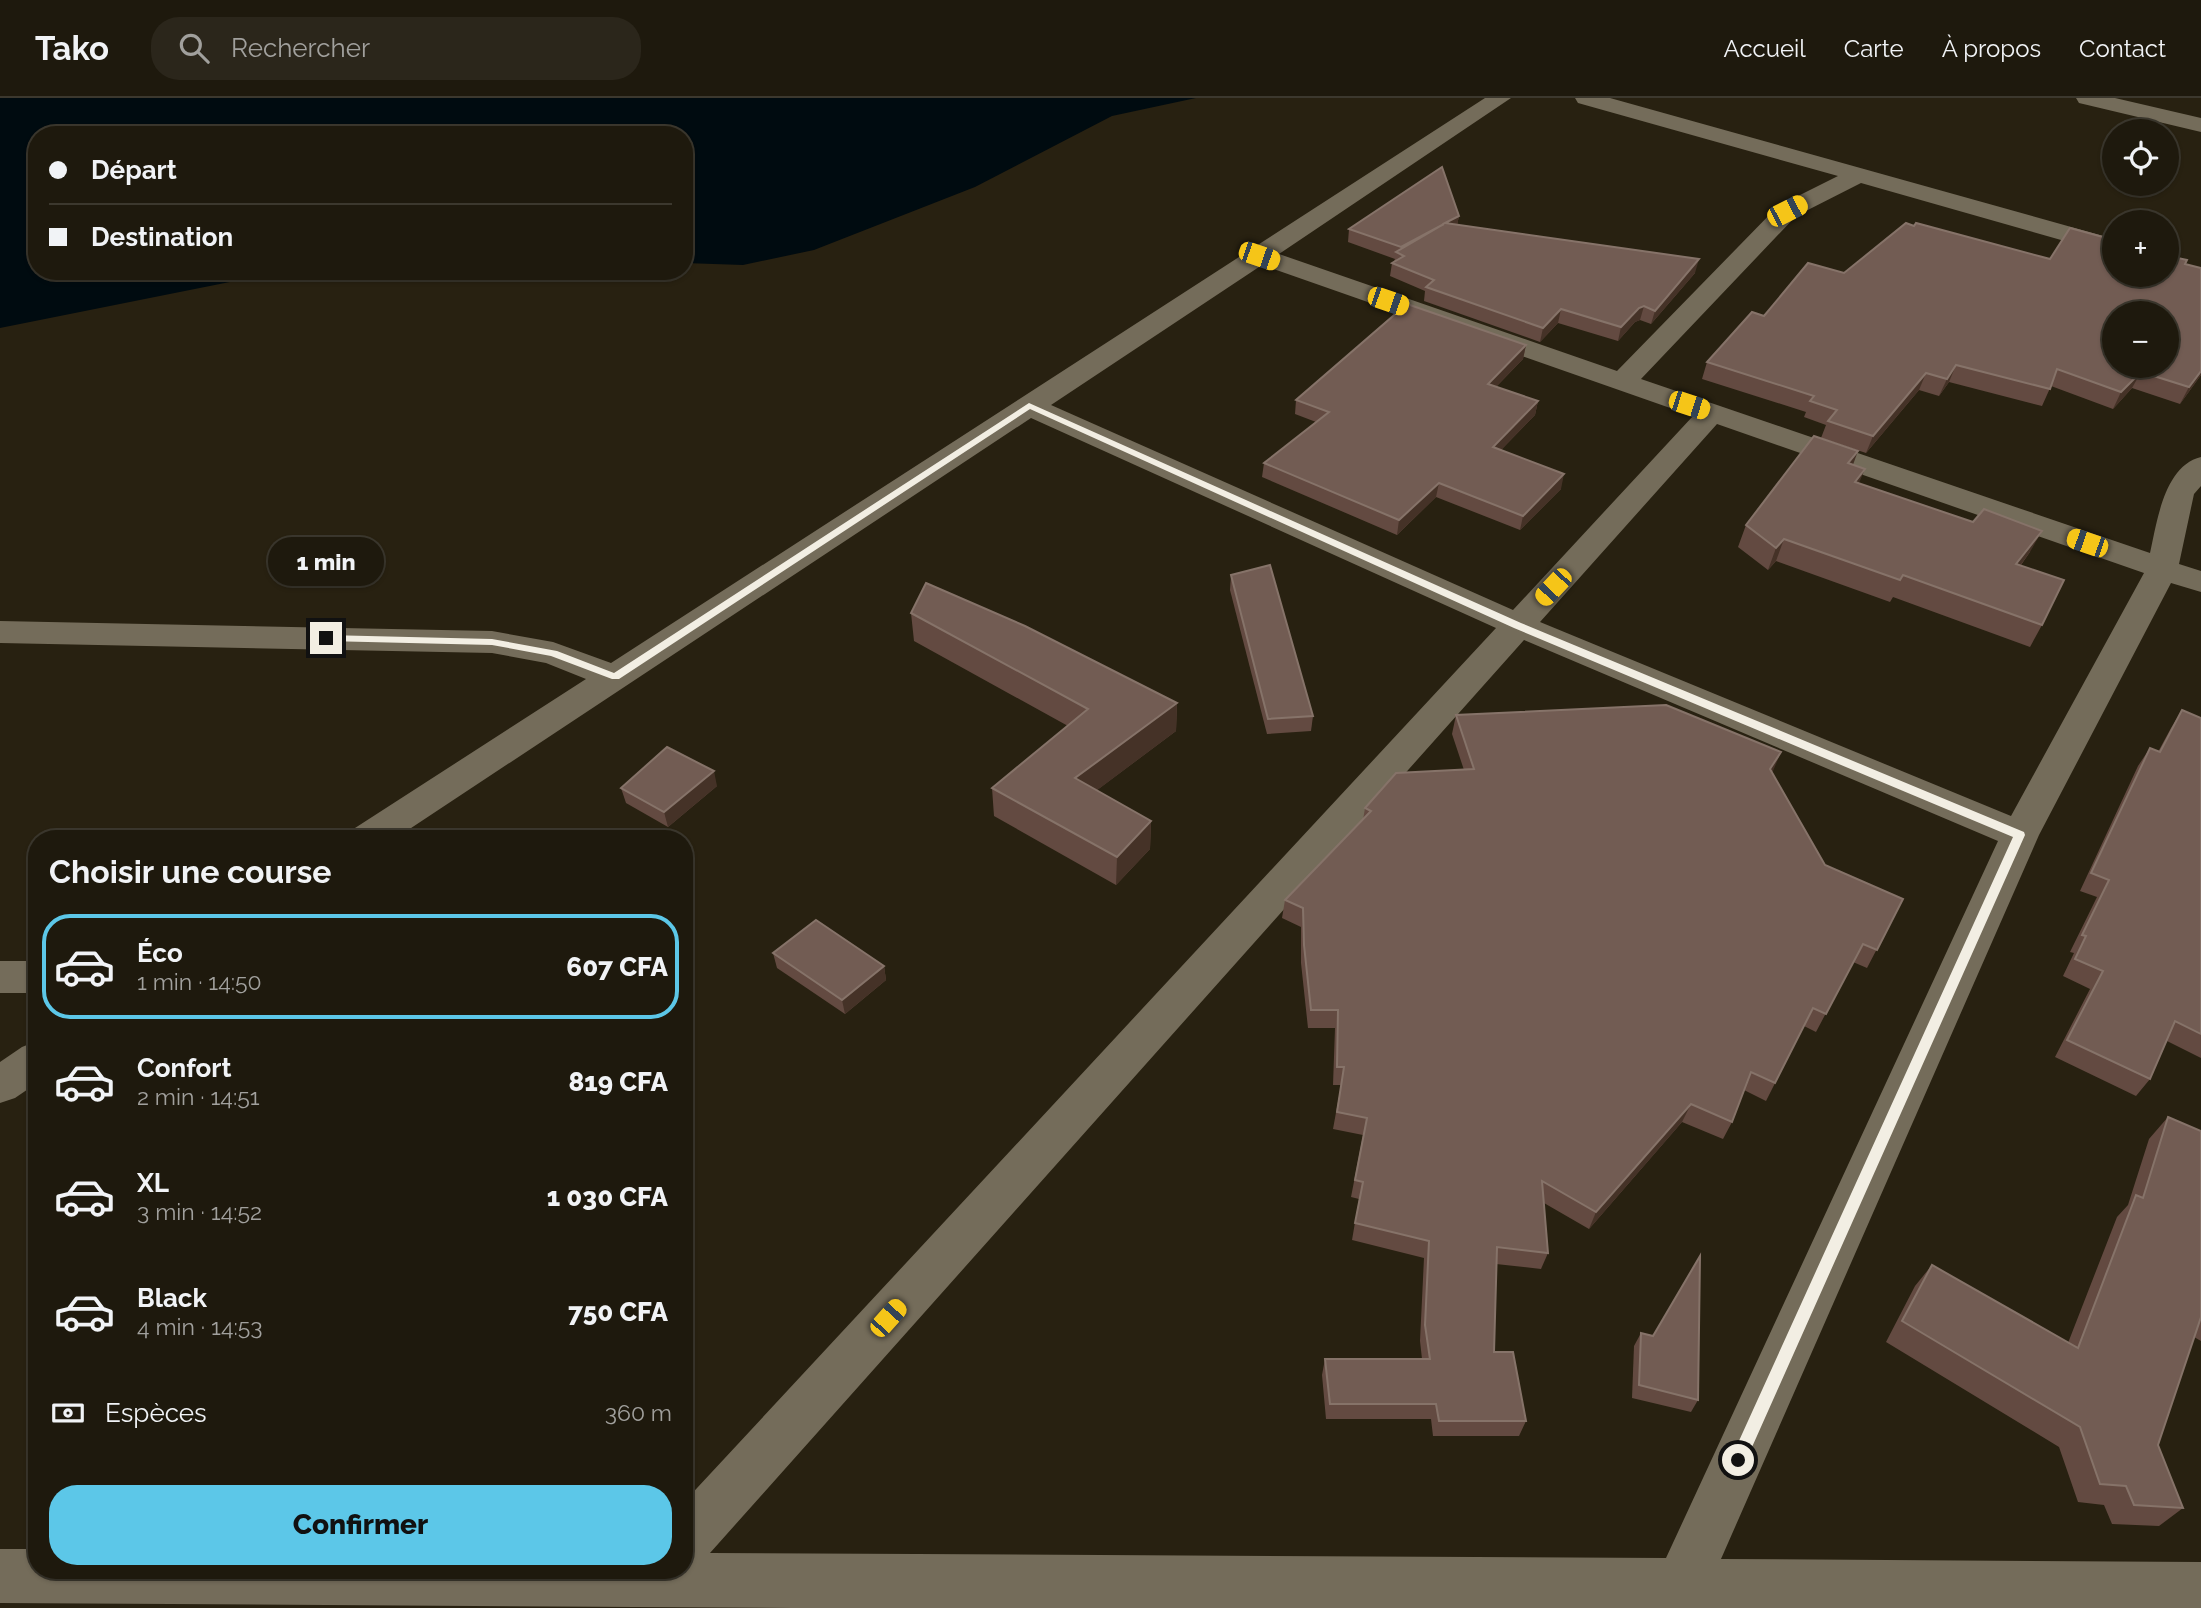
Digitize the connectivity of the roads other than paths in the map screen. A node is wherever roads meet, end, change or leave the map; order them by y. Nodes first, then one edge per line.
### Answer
1 (1500, 98) edge
2 (1586, 98) edge
3 (2087, 98) edge
4 (2201, 125) edge
5 (1859, 175) junction
6 (2102, 244) edge
7 (1259, 256) junction
8 (1621, 383) junction
9 (1029, 406) junction
10 (1711, 413) junction
11 (2201, 467) edge
12 (2162, 569) junction
13 (2201, 582) edge
14 (1518, 625) junction
15 (0, 632) edge
16 (615, 677) junction
17 (380, 830) edge
18 (2020, 835) junction
19 (0, 977) edge
20 (28, 977) edge
21 (28, 1065) edge
22 (0, 1084) edge
23 (693, 1532) edge
24 (693, 1564) edge
25 (28, 1575) edge
26 (0, 1576) edge
27 (2201, 1589) edge
28 (1690, 1596) edge

1 - 7 street
2 - 5 street
3 - 4 street
5 - 6 street
5 - 8 street
7 - 8 street
7 - 9 street
8 - 10 street
9 - 14 street
9 - 16 street
10 - 12 street
10 - 14 street
11 - 12 street
12 - 13 street
12 - 18 street
14 - 18 street
14 - 23 street
15 - 16 street
16 - 17 street
18 - 28 street
19 - 20 street
21 - 22 street
24 - 28 street
25 - 26 street
27 - 28 street

